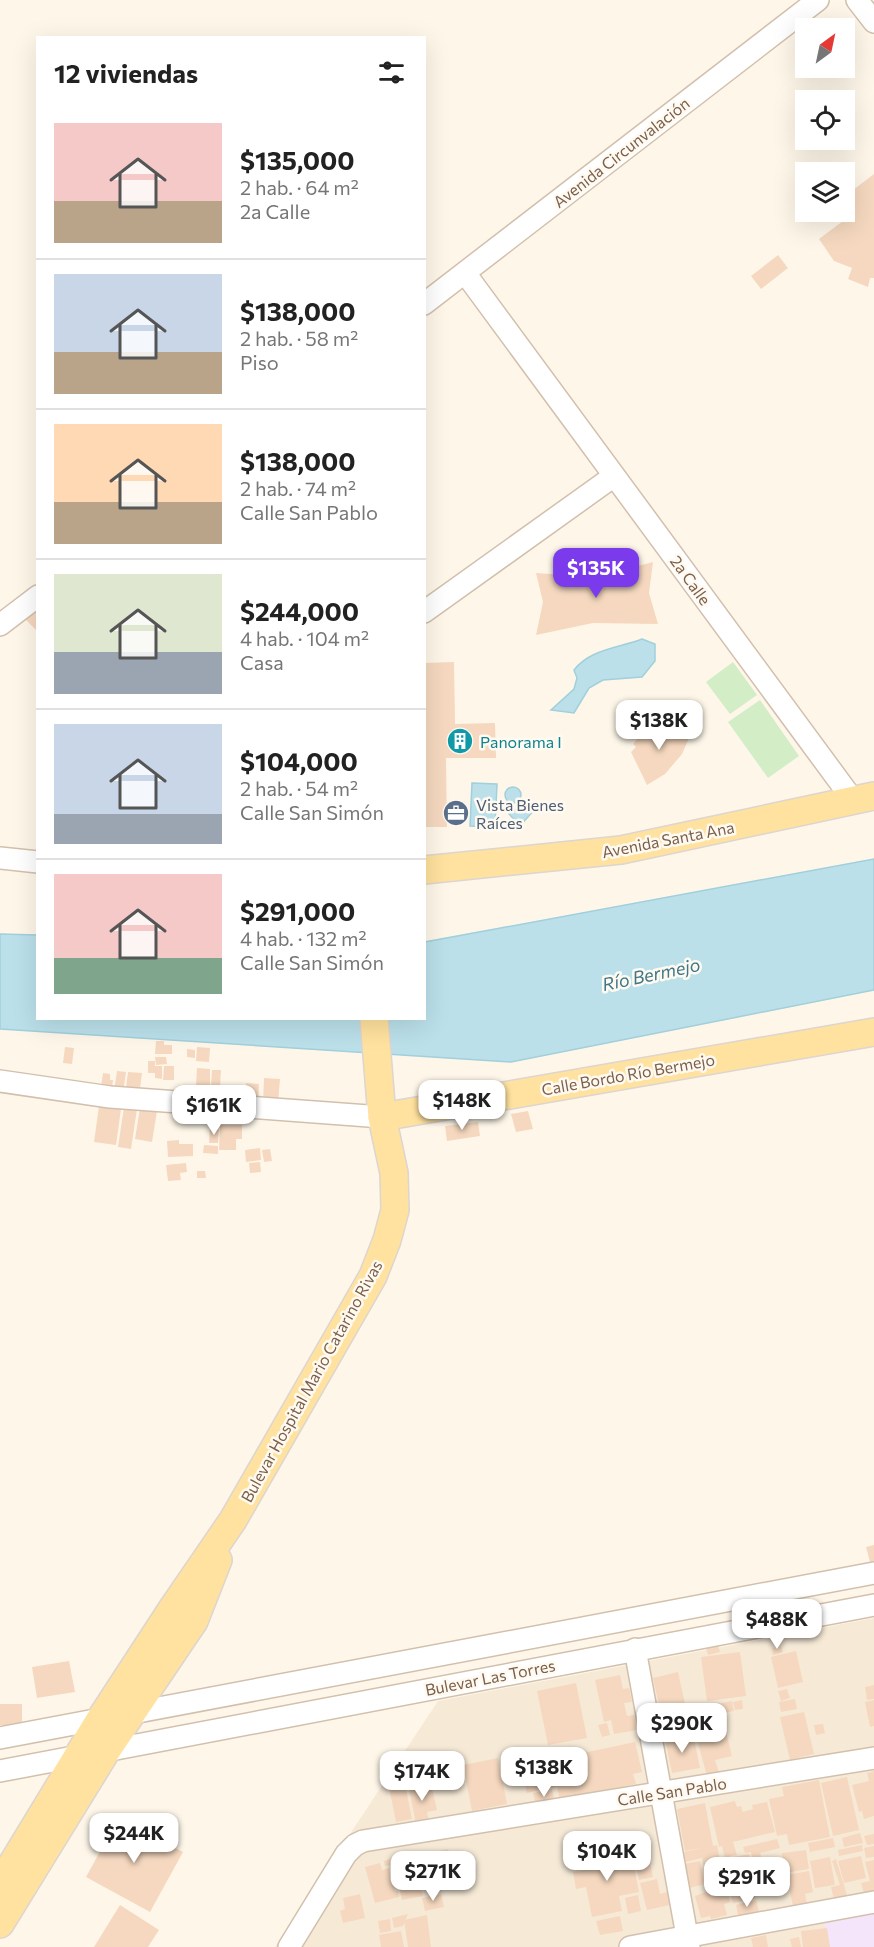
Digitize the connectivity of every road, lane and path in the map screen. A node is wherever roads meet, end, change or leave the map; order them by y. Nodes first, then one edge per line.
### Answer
1 (818, 0) edge
2 (857, 0) edge
3 (874, 22) edge
4 (465, 273) junction
5 (426, 302) edge
6 (614, 476) junction
7 (36, 598) edge
8 (426, 611) edge
9 (0, 625) edge
10 (864, 798) edge
11 (0, 858) edge
12 (36, 862) edge
13 (426, 870) edge
14 (374, 1020) edge
15 (874, 1032) edge
16 (0, 1082) edge
17 (382, 1117) junction
18 (233, 1520) junction
19 (874, 1573) edge
20 (874, 1605) edge
21 (635, 1649) junction
22 (132, 1712) junction
23 (99, 1721) junction
24 (0, 1738) edge
25 (107, 1750) junction
26 (78, 1755) junction
27 (874, 1758) edge
28 (0, 1771) edge
29 (661, 1793) junction
30 (0, 1884) edge
31 (874, 1902) edge
32 (0, 1924) edge
33 (688, 1942) edge
34 (289, 1947) edge
35 (630, 1947) edge

1 - 4 street, Avenida Circunvalación
2 - 3 street
4 - 5 street, Avenida Circunvalación
4 - 6 street, 2a Calle
6 - 8 street
6 - 10 street, 2a Calle
7 - 9 street
10 - 13 main road, Avenida Santa Ana
11 - 12 street
14 - 17 main road, Bulevar Hospital Mario Catarino Rivas
15 - 17 main road, Calle Bordo Río Bermejo
16 - 17 street
17 - 18 main road, Bulevar Hospital Mario Catarino Rivas
18 - 22 main road, Bulevar Hospital Mario Catarino Rivas
18 - 23 main road, Bulevar Hospital Mario Catarino Rivas
19 - 22 street, Bulevar Las Torres
20 - 21 street, Bulevar Las Torres
21 - 25 street, Bulevar Las Torres
21 - 29 street
22 - 23 street, Bulevar Las Torres
22 - 25 main road, Bulevar Hospital Mario Catarino Rivas
23 - 24 street
23 - 26 main road, Bulevar Hospital Mario Catarino Rivas
25 - 26 street, Bulevar Las Torres
25 - 32 main road, Bulevar Hospital Mario Catarino Rivas
26 - 28 street
26 - 30 main road, Bulevar Hospital Mario Catarino Rivas
27 - 29 street, Calle San Pablo
29 - 33 street
29 - 34 street, Calle San Pablo
31 - 33 street
33 - 35 street

